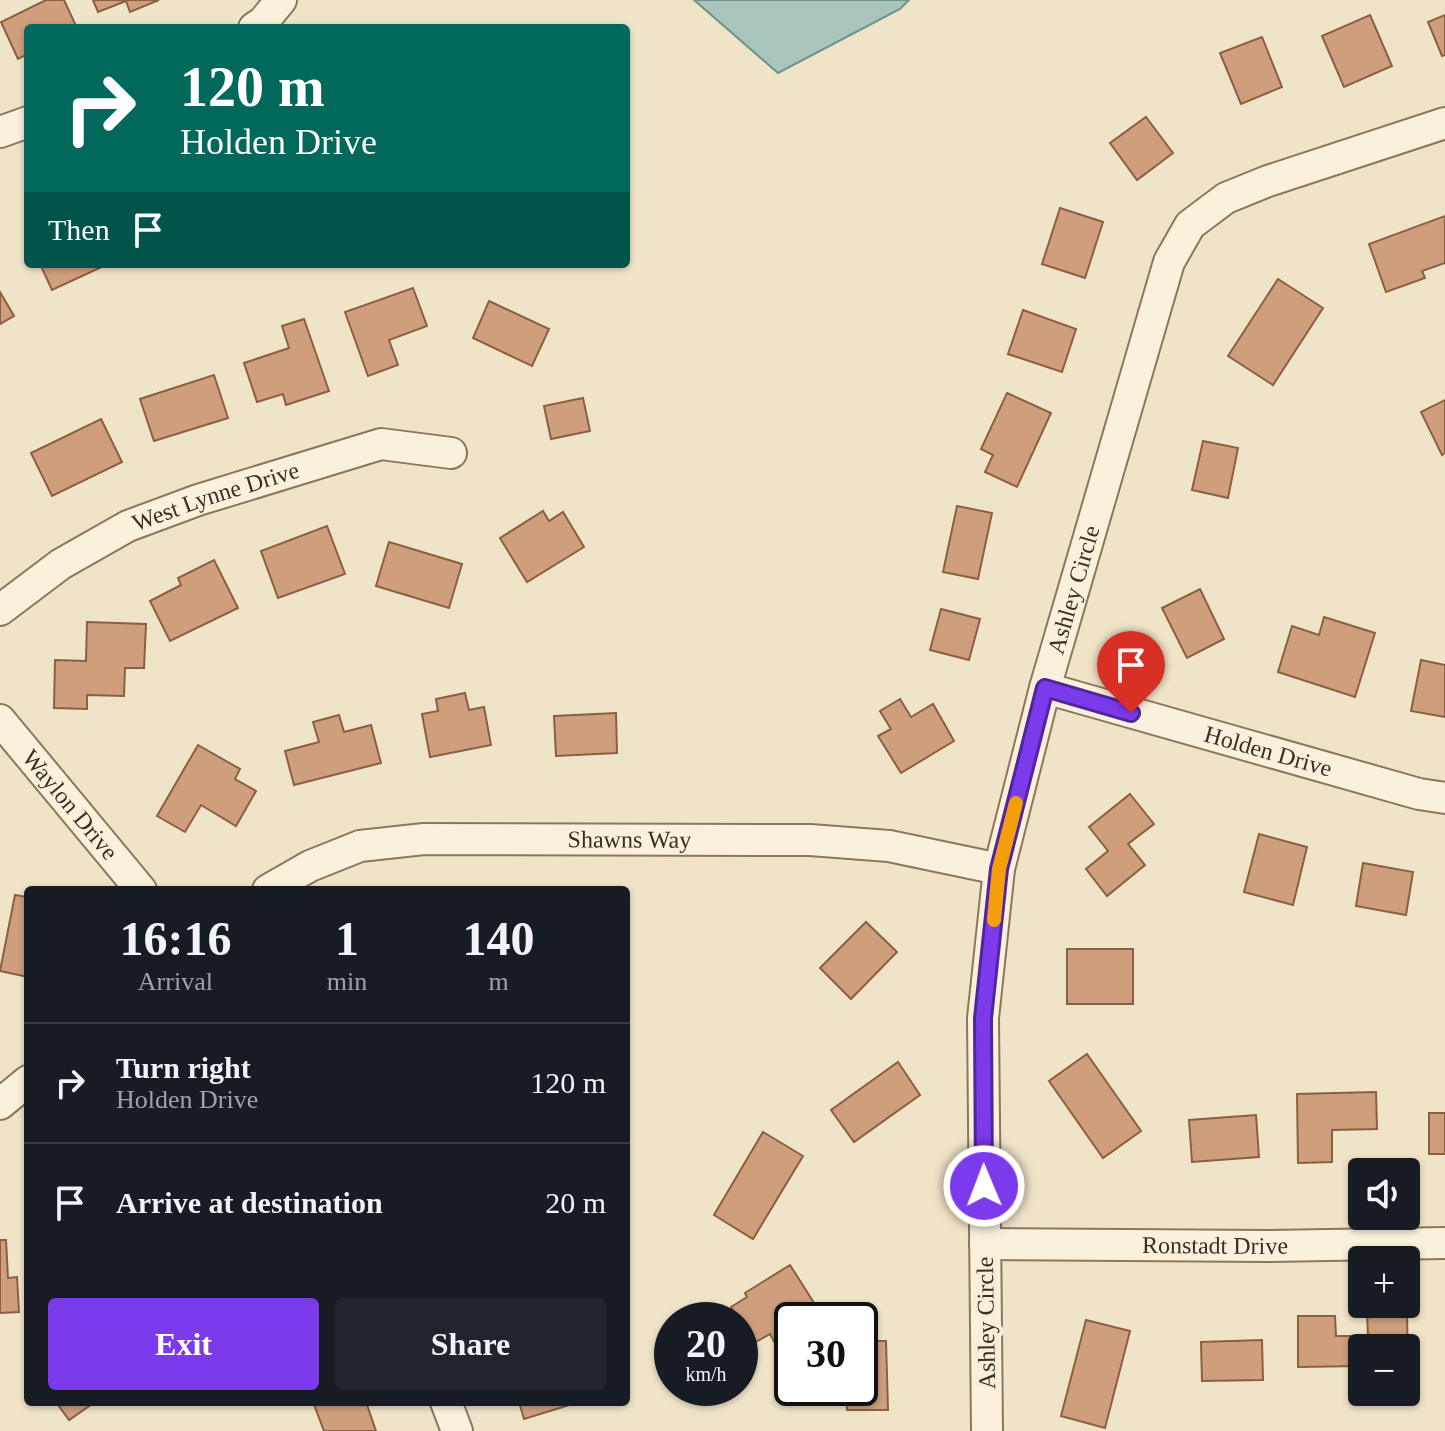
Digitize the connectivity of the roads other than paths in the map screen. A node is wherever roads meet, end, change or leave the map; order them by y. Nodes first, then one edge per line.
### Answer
1 (281, 0) edge
2 (260, 24) edge
3 (24, 123) edge
4 (1445, 123) edge
5 (0, 132) edge
6 (451, 453) dead end
7 (0, 610) edge
8 (1045, 688) junction
9 (0, 720) edge
10 (1445, 798) edge
11 (999, 869) junction
12 (138, 886) edge
13 (275, 886) edge
14 (24, 1084) edge
15 (0, 1104) edge
16 (1445, 1243) edge
17 (985, 1244) junction
18 (448, 1406) edge
19 (457, 1431) edge
20 (987, 1431) edge

1 - 2 street
3 - 5 street
4 - 8 street, Ashley Circle
6 - 7 street, West Lynne Drive
8 - 10 street, Holden Drive
8 - 11 street, Ashley Circle
9 - 12 street, Waylon Drive
11 - 13 street, Shawns Way
11 - 17 street, Ashley Circle
14 - 15 street
16 - 17 street, Ronstadt Drive
17 - 20 street, Ashley Circle
18 - 19 street

